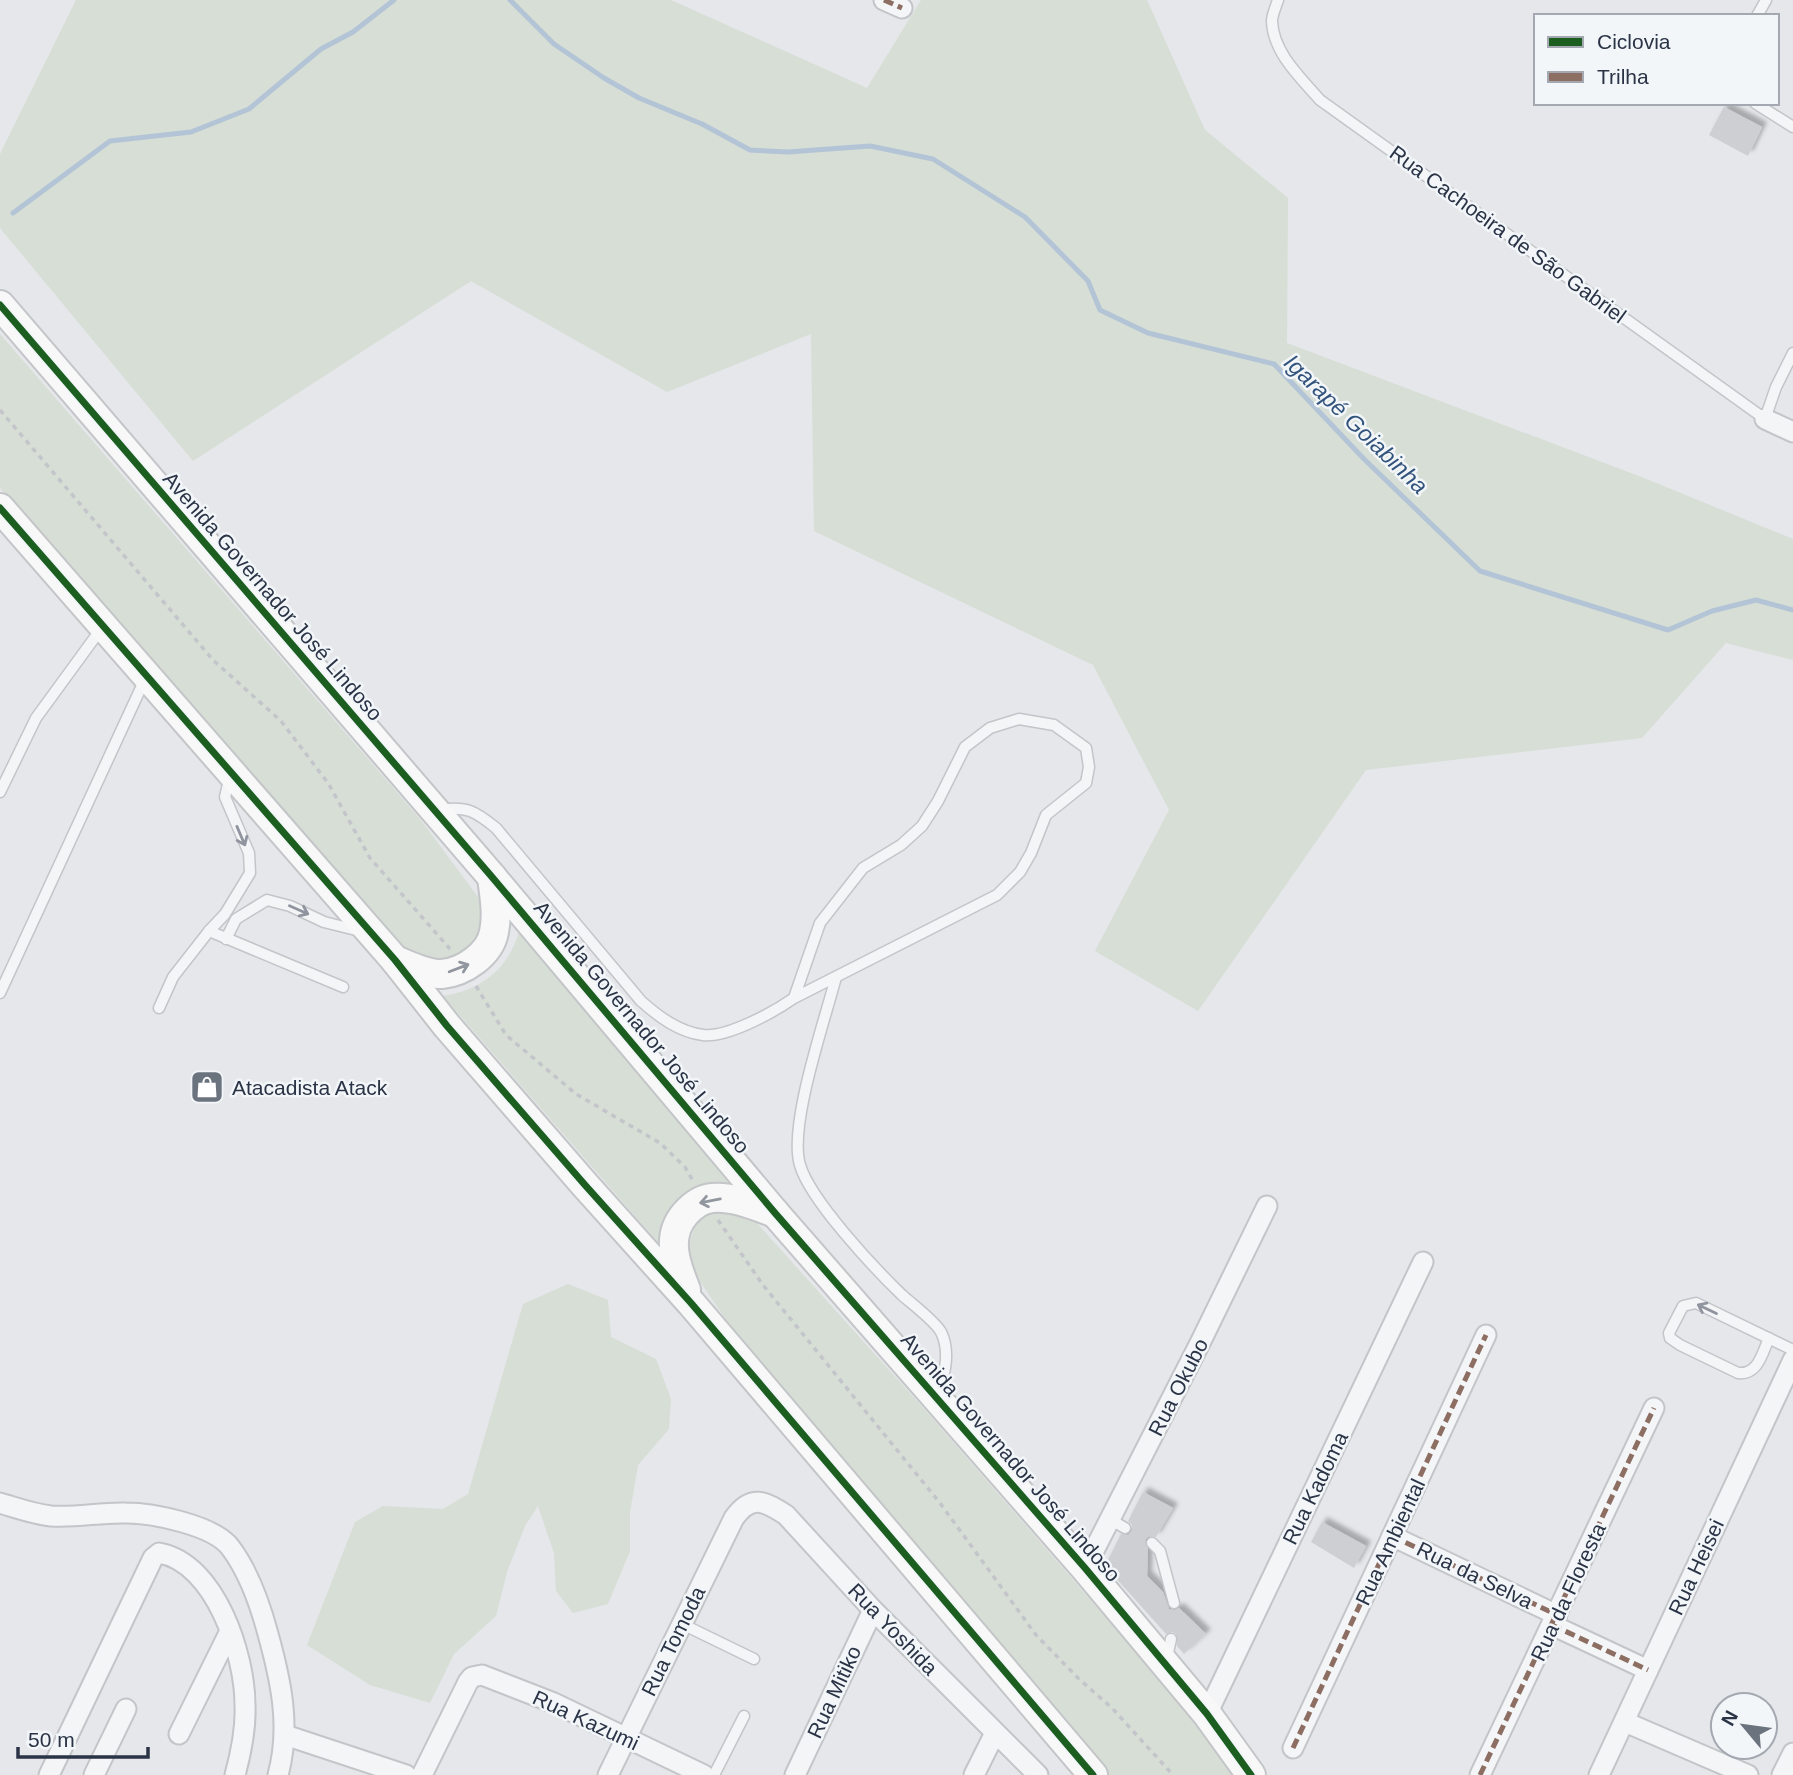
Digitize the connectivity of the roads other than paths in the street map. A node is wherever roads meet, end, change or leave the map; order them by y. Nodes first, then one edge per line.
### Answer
1 (884, 0) edge
2 (1278, 0) edge
3 (902, 8) dead end
4 (1758, 105) edge
5 (1793, 127) edge
6 (0, 305) edge
7 (1793, 353) edge
8 (1765, 419) junction
9 (1793, 432) edge
10 (0, 508) edge
11 (103, 626) junction
12 (146, 675) junction
13 (231, 772) junction
14 (0, 792) edge
15 (435, 810) junction
16 (492, 877) junction
17 (209, 931) junction
18 (372, 935) junction
19 (226, 939) junction
20 (395, 960) junction
21 (836, 977) junction
22 (343, 987) dead end
23 (0, 993) edge
24 (794, 998) junction
25 (159, 1008) dead end
26 (1267, 1206) dead end
27 (775, 1213) junction
28 (1423, 1262) dead end
29 (691, 1303) junction
30 (1486, 1335) dead end
31 (1769, 1338) junction
32 (1793, 1350) edge
33 (1793, 1360) edge
34 (937, 1399) junction
35 (1654, 1408) dead end
36 (0, 1503) edge
37 (741, 1509) joint
38 (1392, 1536) junction
39 (1152, 1543) dead end
40 (1085, 1568) junction
41 (1174, 1603) dead end
42 (873, 1610) junction
43 (1555, 1620) junction
44 (682, 1624) junction
45 (230, 1631) junction
46 (754, 1659) dead end
47 (1648, 1670) junction
48 (126, 1709) dead end
49 (1207, 1714) junction
50 (744, 1716) dead end
51 (1625, 1722) junction
52 (995, 1733) junction
53 (179, 1734) dead end
54 (285, 1735) junction
55 (626, 1738) junction
56 (1293, 1748) dead end
57 (1793, 1753) edge
58 (49, 1775) edge
59 (94, 1775) edge
60 (235, 1775) edge
61 (278, 1775) edge
62 (406, 1775) edge
63 (422, 1775) edge
64 (608, 1775) edge
65 (704, 1775) edge
66 (714, 1775) edge
67 (795, 1775) edge
68 (974, 1775) edge
69 (1038, 1775) edge
70 (1093, 1775) edge
71 (1251, 1775) edge
72 (1479, 1775) edge
73 (1600, 1775) edge
74 (1748, 1775) edge
75 (1782, 1775) edge

1 - 3 street
2 - 8 lane, Rua Cachoeira de São Gabriel
4 - 5 lane
6 - 15 main road, Avenida Governador José Lindoso
7 - 8 lane
8 - 9 street, Rua Cachoeira de São Gabriel
10 - 11 main road
11 - 12 main road
11 - 14 lane
12 - 13 main road
12 - 23 lane
13 -> 17 lane
13 - 18 main road
15 - 16 main road, Avenida Governador José Lindoso
15 - 24 lane
20 -> 16 main road
16 - 27 main road, Avenida Governador José Lindoso
17 - 19 lane
17 - 25 lane
19 -> 18 lane
18 - 20 main road
19 - 22 lane
20 - 29 main road
21 - 24 lane
21 - 24 lane
21 - 34 lane
26 - 40 street, Rua Okubo
27 -> 29 main road
27 - 34 main road, Avenida Governador José Lindoso
28 - 49 street, Rua Kadoma
29 - 70 main road
30 - 38 street, Rua Ambiental
31 -> 31 lane
31 - 32 lane
33 - 47 street, Rua Heisei
34 - 40 main road, Avenida Governador José Lindoso
35 - 43 street, Rua da Floresta
36 - 54 street
37 - 42 street, Rua Yoshida
37 - 44 street, Rua Tomoda
38 - 43 street, Rua da Selva
38 - 56 street, Rua Ambiental
39 - 41 lane
40 - 49 main road, Avenida Governador José Lindoso
42 - 52 street, Rua Yoshida
42 - 67 street, Rua Mitiko
43 - 47 street, Rua da Selva
43 - 72 street, Rua da Floresta
44 - 46 lane
44 - 55 street, Rua Tomoda
45 - 53 street
45 - 58 street
45 - 60 street
47 - 51 street, Rua Heisei
48 - 59 street
49 - 71 main road, Avenida Governador José Lindoso
50 - 66 lane
51 - 73 street, Rua Heisei
51 - 74 street
52 - 68 street
52 - 69 street, Rua Yoshida
54 - 61 street
54 - 62 street
55 - 63 street, Rua Kazumi
55 - 64 street, Rua Tomoda
55 - 65 street, Rua Kazumi
57 - 75 street

